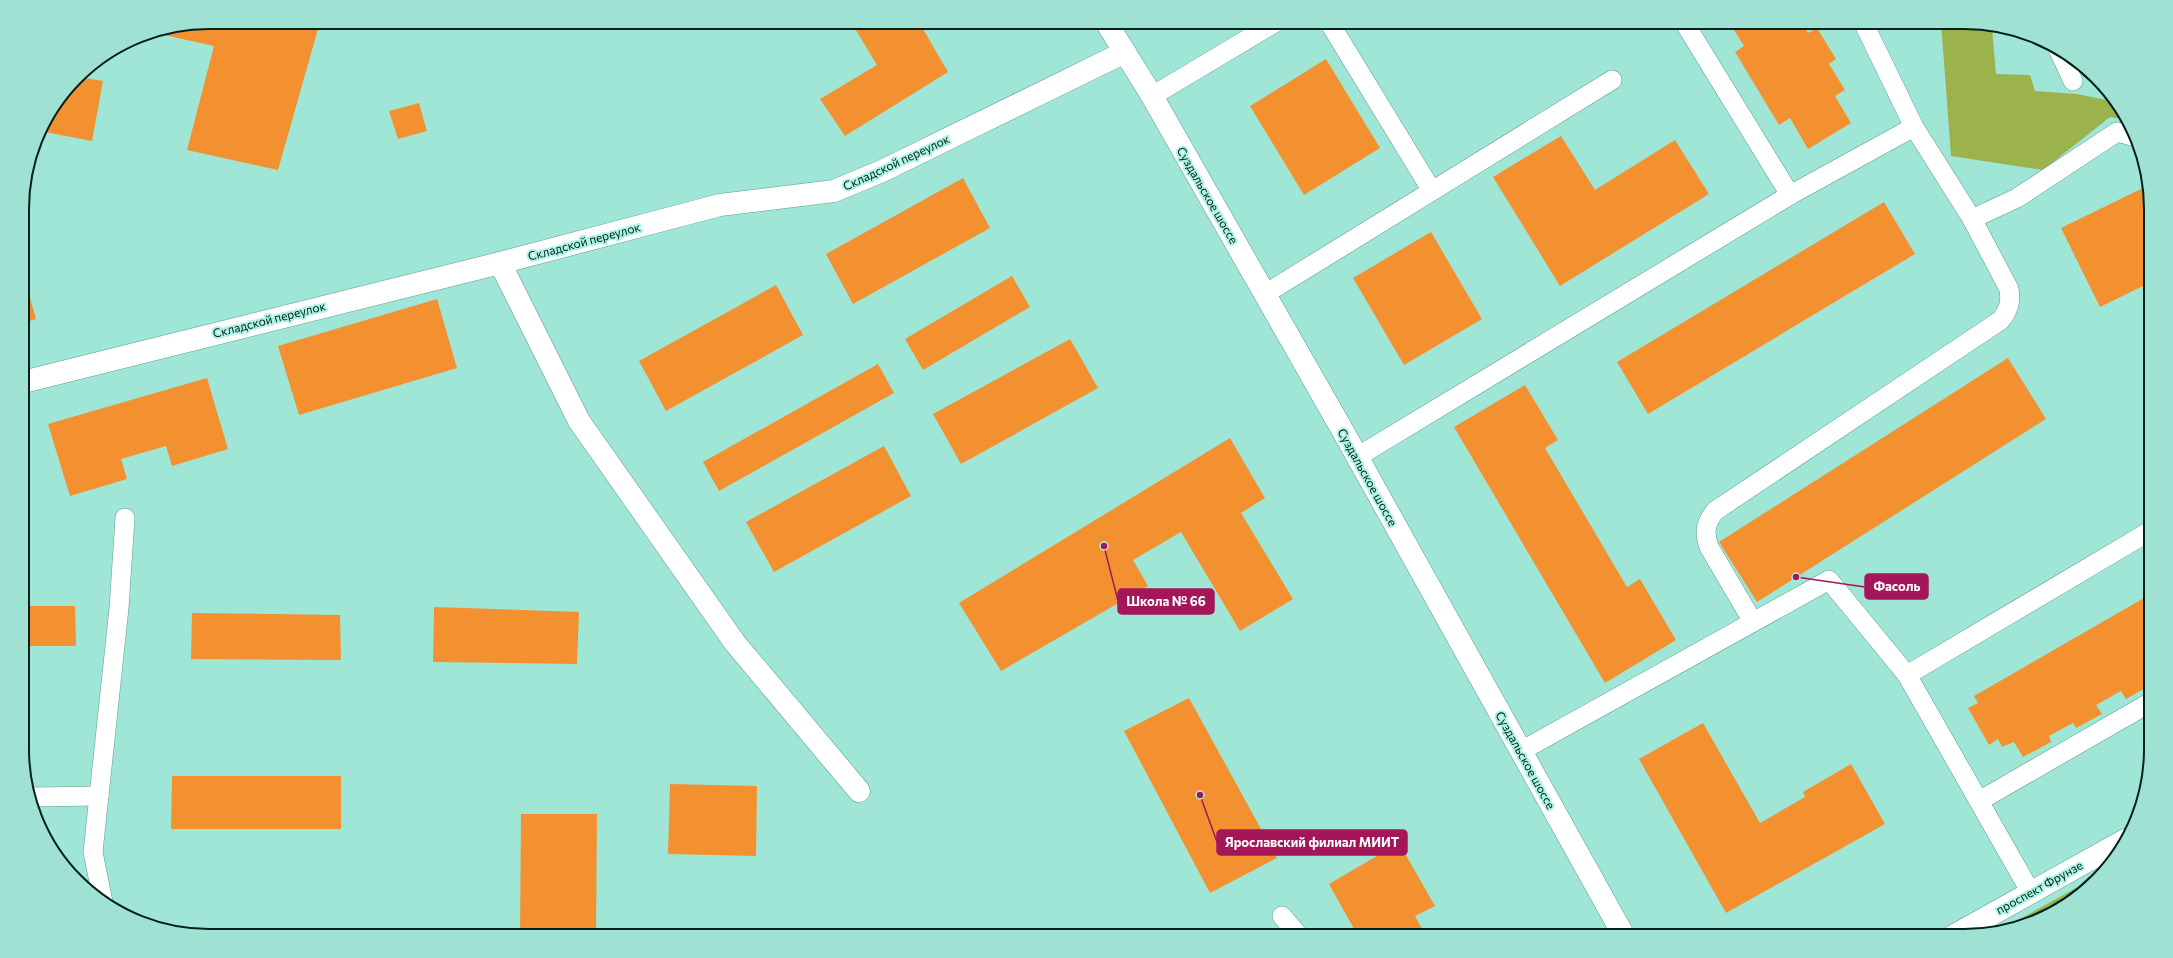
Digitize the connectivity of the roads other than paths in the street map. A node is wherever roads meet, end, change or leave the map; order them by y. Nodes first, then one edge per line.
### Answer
1 (1110, 29) edge
2 (1264, 29) edge
3 (1333, 29) edge
4 (1688, 29) edge
5 (1866, 29) edge
6 (1125, 52) junction
7 (2062, 58) edge
8 (1612, 80) dead end
9 (2073, 81) dead end
10 (1152, 96) junction
11 (1914, 127) junction
12 (2128, 135) edge
13 (1432, 191) junction
14 (1790, 195) junction
15 (1972, 219) junction
16 (500, 263) junction
17 (1265, 294) junction
18 (29, 381) edge
19 (1357, 457) junction
20 (125, 518) dead end
21 (2144, 535) edge
22 (1753, 622) junction
23 (1907, 675) junction
24 (2144, 706) edge
25 (1521, 751) junction
26 (859, 791) dead end
27 (99, 796) junction
28 (35, 797) edge
29 (1979, 801) junction
30 (2117, 845) edge
31 (2030, 892) junction
32 (101, 894) edge
33 (1282, 916) dead end
34 (1293, 929) edge
35 (1620, 929) edge
36 (1965, 929) edge

1 - 6 street, Суздальское шоссе
2 - 10 lane
3 - 13 lane
4 - 14 lane
5 - 11 lane
6 - 10 street, Суздальское шоссе
6 - 16 street, Складской переулок
7 - 9 lane
8 - 13 lane
10 - 17 street, Суздальское шоссе
11 - 14 lane
11 - 15 lane
12 - 15 lane
13 - 17 lane
14 - 19 lane
15 - 22 lane
16 - 18 street, Складской переулок
16 - 26 street
17 - 19 street, Суздальское шоссе
19 - 25 street, Суздальское шоссе
20 - 27 lane
21 - 23 lane
22 - 23 lane
22 - 25 lane
23 - 29 lane
24 - 29 lane
25 - 35 street, Суздальское шоссе
27 - 28 lane
27 - 32 lane
29 - 31 lane
30 - 31 street, проспект Фрунзе
31 - 36 street, проспект Фрунзе
33 - 34 lane

